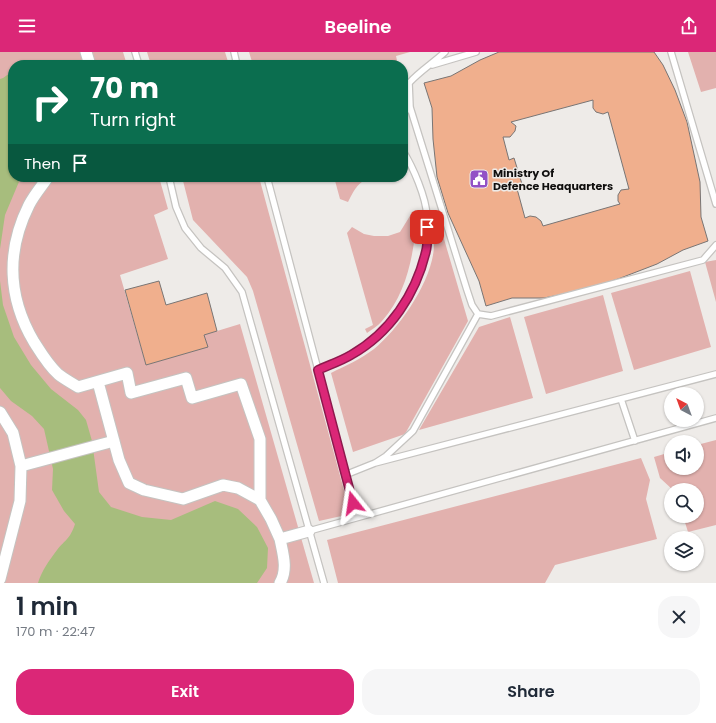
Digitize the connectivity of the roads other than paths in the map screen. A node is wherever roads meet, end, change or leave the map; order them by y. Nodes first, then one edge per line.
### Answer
1 (445, 52) edge
2 (476, 52) edge
3 (671, 52) edge
4 (430, 66) junction
5 (410, 107) joint
6 (408, 162) edge
7 (45, 182) edge
8 (170, 182) edge
9 (268, 182) edge
10 (716, 204) edge
11 (716, 245) edge
12 (478, 314) junction
13 (318, 370) junction
14 (716, 374) edge
15 (98, 382) junction
16 (621, 399) junction
17 (0, 412) edge
18 (716, 418) edge
19 (635, 440) junction
20 (114, 441) junction
21 (375, 464) junction
22 (21, 466) junction
23 (345, 475) junction
24 (260, 500) junction
25 (357, 517) junction
26 (309, 531) junction
27 (280, 539) junction
28 (0, 579) edge
29 (280, 583) edge
30 (324, 583) edge

1 - 4 lane
2 - 4 lane
3 - 10 lane
4 - 5 lane
5 - 12 lane
6 - 13 lane
7 - 15 street
8 - 26 lane
9 - 13 lane
11 - 12 lane
12 - 21 lane
13 - 23 lane
14 - 16 lane
15 - 20 street
15 - 24 street
16 - 19 lane
16 - 21 lane
17 - 22 street
18 - 19 lane
19 - 25 lane
20 - 22 street
20 - 24 street
21 - 23 lane
22 - 28 street
23 - 25 lane
24 - 27 street
25 - 26 lane
26 - 27 street
26 - 30 lane
27 - 29 street

